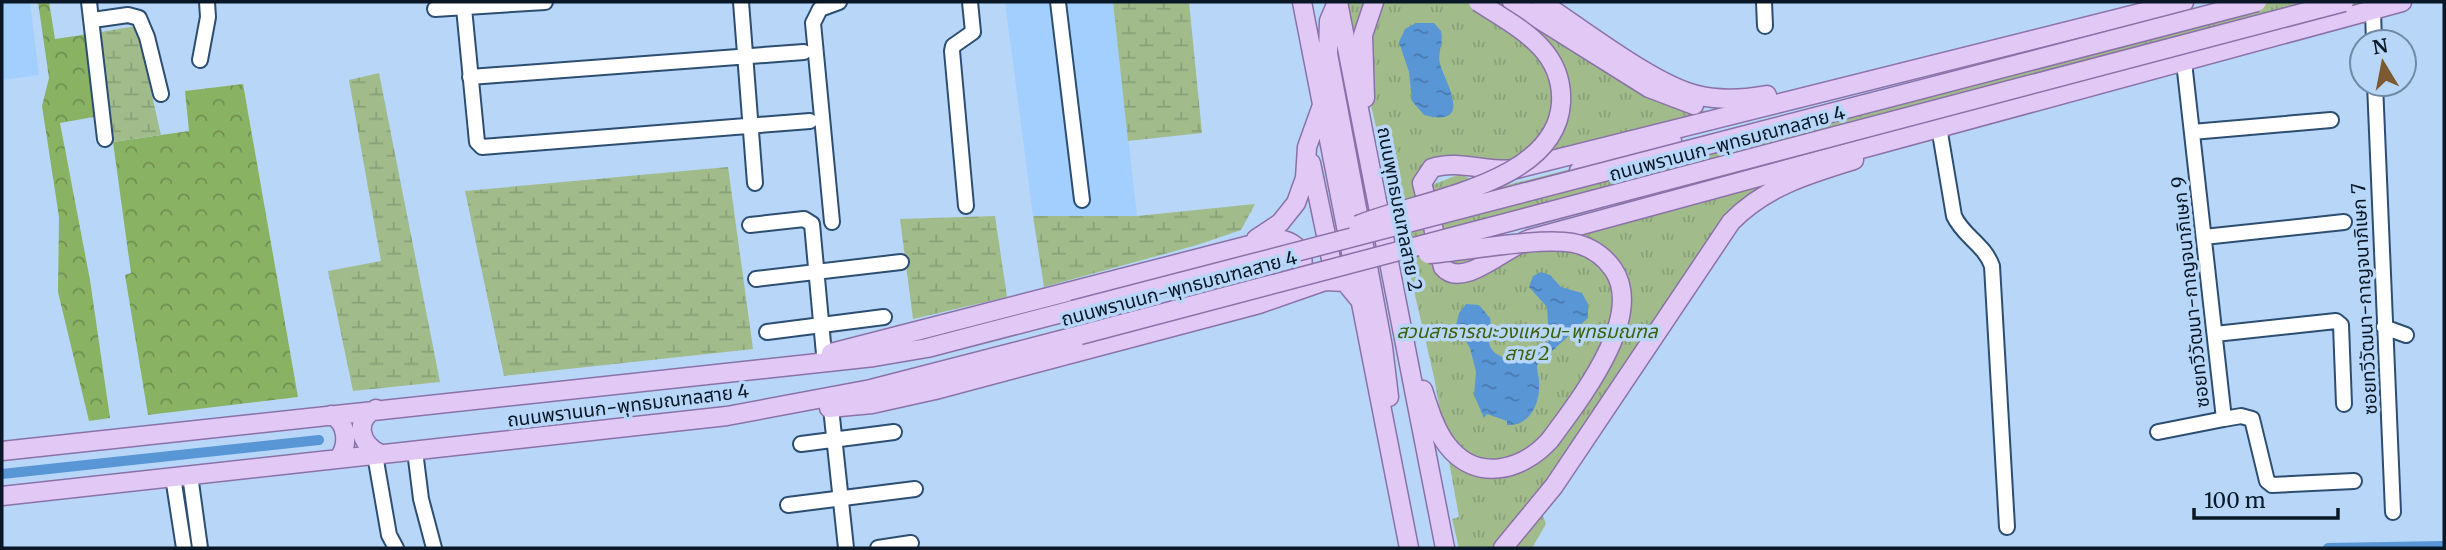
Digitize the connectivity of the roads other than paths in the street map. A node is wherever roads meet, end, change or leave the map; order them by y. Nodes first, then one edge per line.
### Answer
1 (89, 2) edge
2 (207, 2) edge
3 (545, 2) edge
4 (741, 2) edge
5 (839, 2) edge
6 (970, 2) edge
7 (1058, 2) edge
8 (1303, 2) edge
9 (1337, 2) edge
10 (1374, 2) edge
11 (1478, 2) edge
12 (1512, 2) edge
13 (1541, 2) edge
14 (1765, 2) edge
15 (2180, 2) edge
16 (2256, 2) edge
17 (2344, 2) edge
18 (2402, 2) edge
19 (464, 8) junction
20 (435, 9) dead end
21 (2373, 11) junction
22 (93, 20) junction
23 (1765, 26) dead end
24 (2374, 28) edge
25 (1995, 50) junction
26 (804, 52) dead end
27 (746, 56) junction
28 (200, 60) dead end
29 (2184, 62) junction
30 (470, 77) junction
31 (1864, 80) junction
32 (161, 94) dead end
33 (2376, 98) edge
34 (1322, 105) junction
35 (2020, 105) junction
36 (1770, 110) junction
37 (2331, 120) dead end
38 (810, 121) dead end
39 (750, 125) junction
40 (2192, 132) junction
41 (1940, 133) junction
42 (105, 139) dead end
43 (1307, 147) junction
44 (1368, 157) junction
45 (1815, 159) junction
46 (755, 183) dead end
47 (1516, 194) junction
48 (1082, 200) dead end
49 (966, 206) dead end
50 (832, 222) dead end
51 (2344, 222) dead end
52 (750, 225) dead end
53 (2204, 237) junction
54 (1314, 247) junction
55 (1227, 251) junction
56 (1428, 254) junction
57 (901, 262) dead end
58 (818, 271) junction
59 (1345, 272) junction
60 (756, 279) dead end
61 (1275, 299) junction
62 (1359, 299) junction
63 (1399, 316) junction
64 (884, 317) dead end
65 (820, 325) junction
66 (2384, 327) junction
67 (767, 332) dead end
68 (2214, 334) junction
69 (2406, 335) dead end
70 (824, 354) junction
71 (765, 367) junction
72 (2344, 404) dead end
73 (831, 408) junction
74 (376, 409) junction
75 (331, 415) junction
76 (727, 416) junction
77 (2224, 419) junction
78 (894, 432) dead end
79 (2158, 432) dead end
80 (835, 439) junction
81 (800, 444) dead end
82 (2, 451) edge
83 (415, 451) junction
84 (378, 454) junction
85 (338, 459) junction
86 (1391, 459) junction
87 (182, 476) junction
88 (2354, 481) dead end
89 (915, 489) dead end
90 (2, 496) edge
91 (842, 499) junction
92 (788, 505) dead end
93 (2393, 512) dead end
94 (2007, 527) dead end
95 (912, 543) dead end
96 (1445, 547) edge
97 (184, 548) edge
98 (200, 548) edge
99 (396, 548) edge
100 (434, 548) edge
101 (846, 548) edge
102 (878, 548) edge
103 (1409, 548) edge
104 (1503, 548) edge

1 - 22 street
2 - 28 street
3 - 19 street
4 - 27 street
5 - 50 street
6 - 49 street
7 - 48 street
8 - 34 main road
9 - 44 main road, ถนนพุทธมณฑลสาย 2
9 - 86 main road
10 - 44 main road
11 - 54 main road, bridge
12 - 36 main road
13 - 31 main road
14 - 23 street
15 - 25 main road
16 - 47 main road, ถนนพรานนก-พุทธมณฑลสาย 4, bridge
17 - 59 main road, ถนนพรานนก-พุทธมณฑลสาย 4, bridge
18 - 21 main road
19 - 20 street
19 - 30 street
21 - 24 street
21 - 29 main road
22 - 32 street
22 - 42 street
25 - 31 main road
25 - 36 main road
26 - 27 street
27 - 30 street
27 - 39 street
29 - 35 main road
29 - 40 street, ซอยทวีวัฒนา-กาญจนาภิเษก 9
30 - 39 street
31 - 36 main road
33 - 66 street, ซอยทวีวัฒนา-กาญจนาภิเษก 7
34 - 43 main road
34 - 62 main road
35 - 41 main road
35 - 45 main road
36 - 45 main road
36 - 47 main road, bridge
37 - 40 street
38 - 39 street
39 - 46 street
40 - 53 street, ซอยทวีวัฒนา-กาญจนาภิเษก 9
41 - 94 street
41 - 104 main road
43 - 55 main road
43 - 59 main road
44 - 63 main road, ถนนพุทธมณฑลสาย 2
45 - 56 main road, bridge
47 - 54 main road, ถนนพรานนก-พุทธมณฑลสาย 4, bridge
51 - 53 street
52 - 58 street
53 - 68 street, ซอยทวีวัฒนา-กาญจนาภิเษก 9
54 - 71 main road, ถนนพรานนก-พุทธมณฑลสาย 4, bridge
55 - 61 main road
55 - 70 main road
56 - 59 main road, bridge
56 - 63 main road, bridge
57 - 58 street
58 - 60 street
58 - 65 street
59 - 61 main road
59 - 62 main road
59 - 76 main road, ถนนพรานนก-พุทธมณฑลสาย 4, bridge
61 - 73 main road
62 - 86 main road
63 - 96 main road, ถนนพุทธมณฑลสาย 2
64 - 65 street
65 - 67 street
65 - 70 street
66 - 69 street
66 - 93 street, ซอยทวีวัฒนา-กาญจนาภิเษก 7
68 - 72 street
68 - 77 street, ซอยทวีวัฒนา-กาญจนาภิเษก 9
70 - 71 main road
71 - 74 main road, ถนนพรานนก-พุทธมณฑลสาย 4
73 - 76 main road
73 - 80 street
74 - 75 main road, ถนนพรานนก-พุทธมณฑลสาย 4
74 - 84 main road
75 - 82 main road, ถนนพรานนก-พุทธมณฑลสาย 4
75 - 85 main road
76 - 83 main road, ถนนพรานนก-พุทธมณฑลสาย 4
77 - 79 street
77 - 88 street, ซอยทวีวัฒนา-กาญจนาภิเษก 9
78 - 80 street
80 - 81 street
80 - 91 street
83 - 84 main road, ถนนพรานนก-พุทธมณฑลสาย 4
83 - 100 street
84 - 85 main road, ถนนพรานนก-พุทธมณฑลสาย 4
84 - 99 street
85 - 87 main road, ถนนพรานนก-พุทธมณฑลสาย 4
86 - 103 main road
87 - 90 main road, ถนนพรานนก-พุทธมณฑลสาย 4
87 - 97 street
87 - 98 street
89 - 91 street
91 - 92 street
91 - 101 street
95 - 102 street

